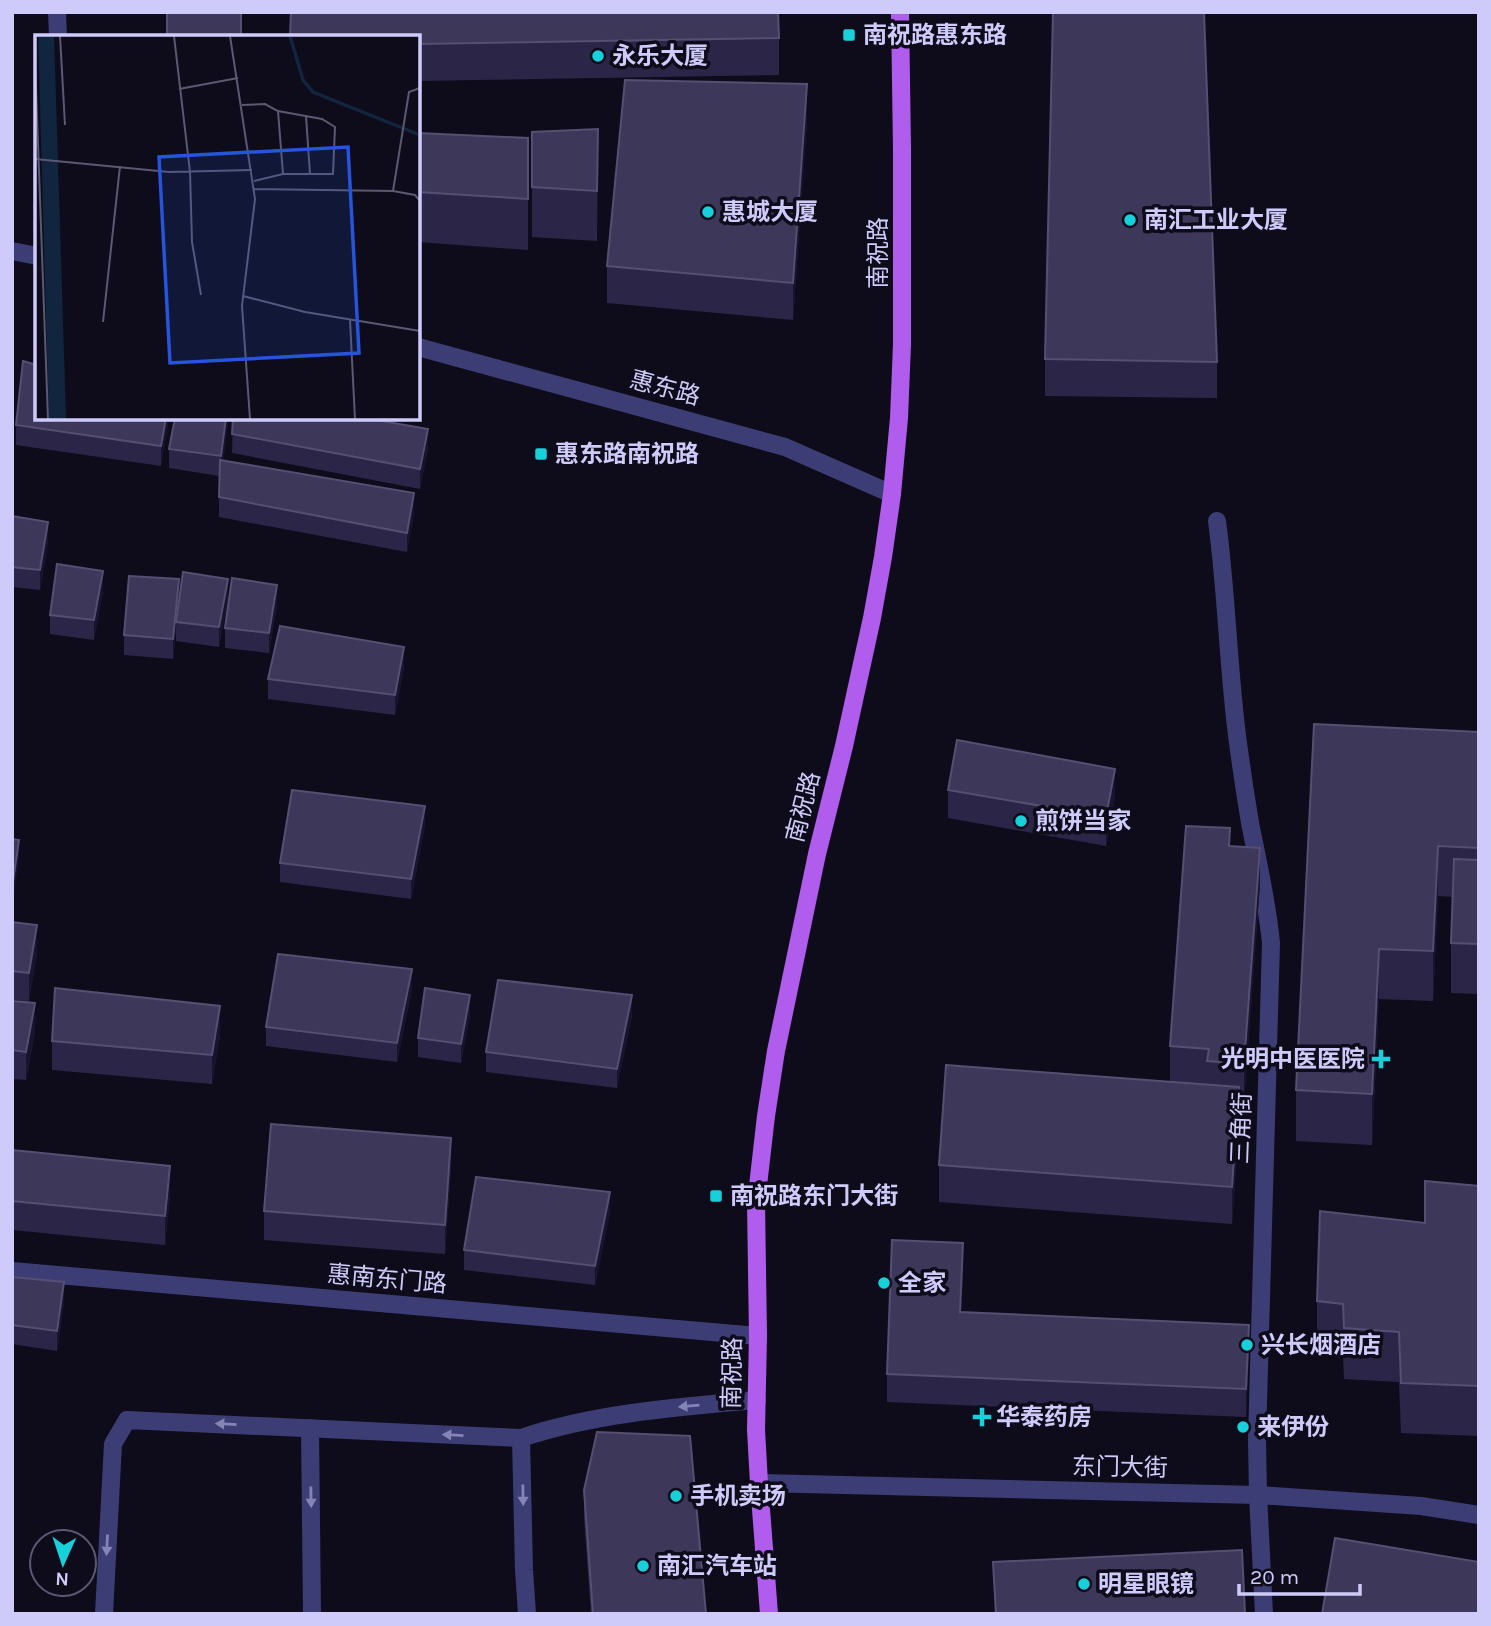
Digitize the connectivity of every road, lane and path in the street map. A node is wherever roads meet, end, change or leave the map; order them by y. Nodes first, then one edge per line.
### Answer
1 (57, 12) edge
2 (900, 12) edge
3 (58, 35) edge
4 (12, 251) edge
5 (35, 256) edge
6 (420, 348) edge
7 (892, 494) junction
8 (1217, 521) dead end
9 (12, 1270) edge
10 (758, 1336) junction
11 (757, 1400) junction
12 (310, 1428) junction
13 (521, 1438) junction
14 (759, 1483) junction
15 (1258, 1495) junction
16 (1479, 1516) edge
17 (104, 1614) edge
18 (312, 1614) edge
19 (527, 1614) edge
20 (769, 1614) edge
21 (1264, 1614) edge

1 - 3 street
2 - 7 main road, 南祝路
4 - 5 street
6 - 7 street, 惠东路
7 - 10 main road, 南祝路
8 - 15 street, 三角街
9 - 10 street, 惠南东门路
10 - 11 main road, 南祝路
11 -> 13 street
11 - 14 main road, 南祝路
13 -> 12 street
12 -> 17 street
12 -> 18 street
13 -> 19 street
14 - 15 street, 东门大街
14 - 20 main road, 南祝路
15 - 16 street, 东门大街
15 - 21 street, 三角街

